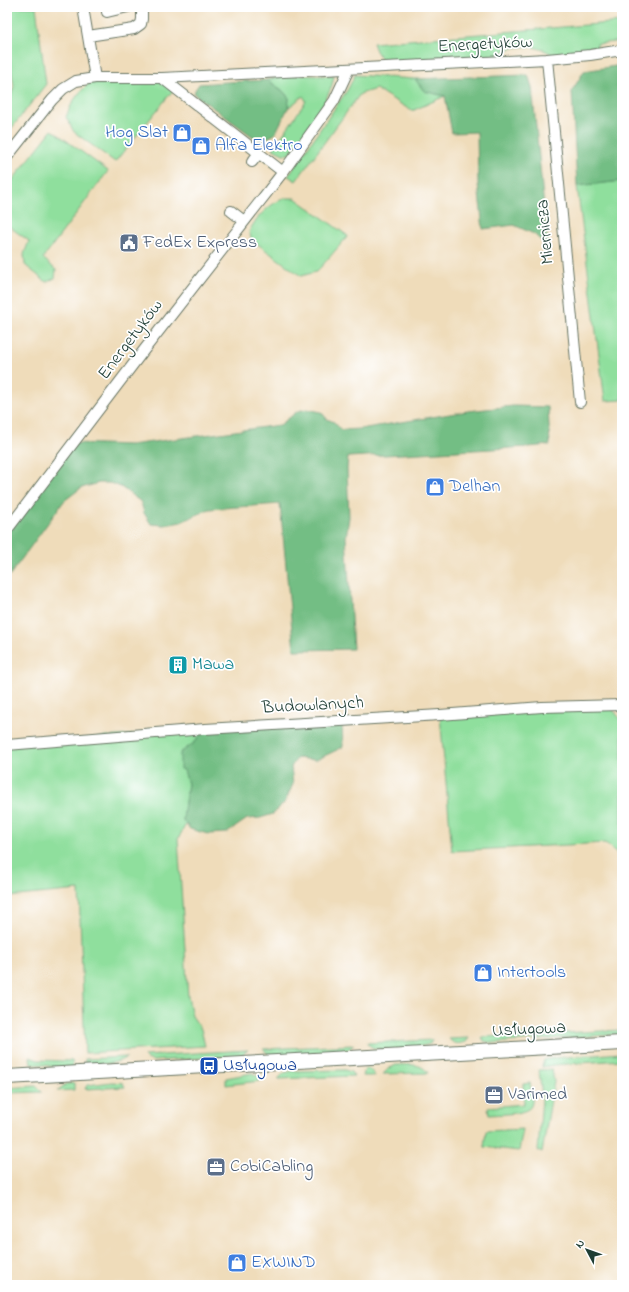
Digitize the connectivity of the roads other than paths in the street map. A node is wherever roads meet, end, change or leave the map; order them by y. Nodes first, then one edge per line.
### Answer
1 (83, 7) edge
2 (128, 7) edge
3 (142, 7) edge
4 (107, 12) dead end
5 (88, 36) junction
6 (622, 50) edge
7 (547, 59) junction
8 (349, 69) junction
9 (95, 78) junction
10 (162, 78) junction
11 (259, 152) junction
12 (7, 157) edge
13 (252, 162) dead end
14 (283, 172) junction
15 (231, 211) dead end
16 (244, 221) junction
17 (580, 402) dead end
18 (7, 530) edge
19 (622, 705) edge
20 (7, 745) edge
21 (622, 1043) edge
22 (7, 1076) edge

1 - 5 street
2 - 4 street
3 - 5 street
5 - 9 street
6 - 7 street, Energetyków
7 - 8 street, Energetyków
7 - 17 street, Miernicza
8 - 10 street, Energetyków
8 - 14 street, Energetyków
9 - 10 street, Energetyków
9 - 12 street, Energetyków
10 - 11 street
11 - 13 street
11 - 14 street
14 - 16 street, Energetyków
15 - 16 street
16 - 18 street, Energetyków
19 - 20 street, Budowlanych
21 - 22 street, Usługowa

